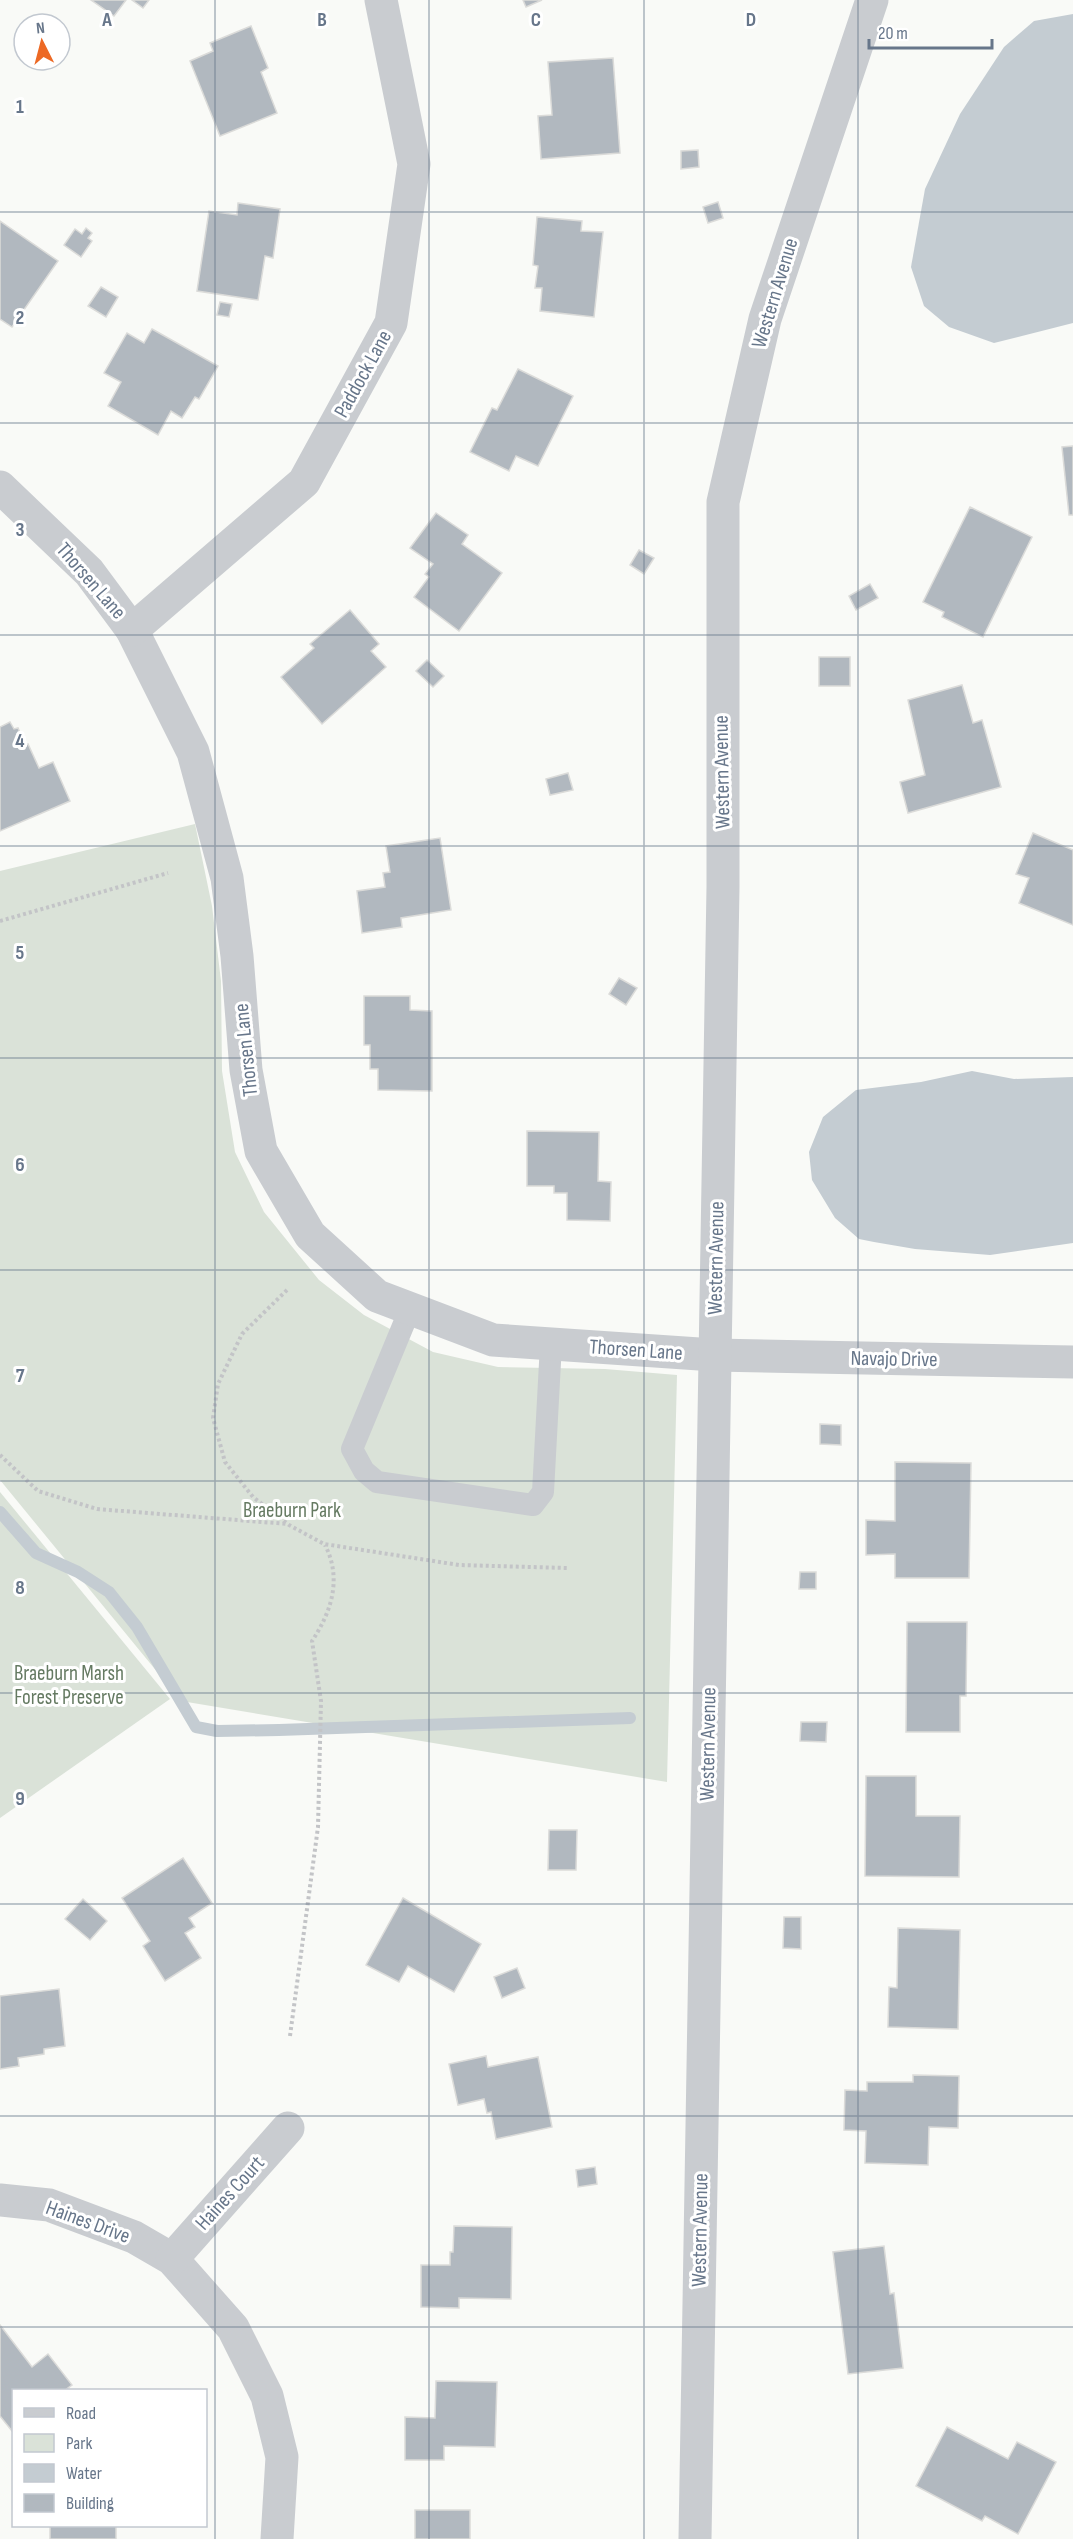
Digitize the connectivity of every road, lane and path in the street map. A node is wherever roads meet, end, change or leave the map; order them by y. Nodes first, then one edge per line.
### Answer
1 (381, 0) edge
2 (872, 0) edge
3 (0, 487) edge
4 (132, 630) junction
5 (168, 873) dead end
6 (0, 921) edge
7 (286, 1290) dead end
8 (410, 1309) junction
9 (551, 1344) junction
10 (714, 1355) junction
11 (1073, 1362) edge
12 (0, 1455) edge
13 (289, 1525) junction
14 (324, 1544) junction
15 (568, 1568) dead end
16 (290, 2036) dead end
17 (288, 2128) dead end
18 (0, 2200) edge
19 (172, 2259) junction
20 (277, 2539) edge
21 (695, 2539) edge

1 - 4 street, Paddock Lane
2 - 10 street, Western Avenue
3 - 4 street, Thorsen Lane
4 - 8 street, Thorsen Lane
5 - 6 path
7 - 13 path
8 - 9 street, Thorsen Lane
8 - 9 lane
9 - 10 street, Thorsen Lane
10 - 11 street, Navajo Drive
10 - 21 street, Western Avenue
12 - 13 path
13 - 14 path
14 - 15 path
14 - 16 path
17 - 19 street, Haines Court
18 - 19 street, Haines Drive
19 - 20 street, Haines Drive

